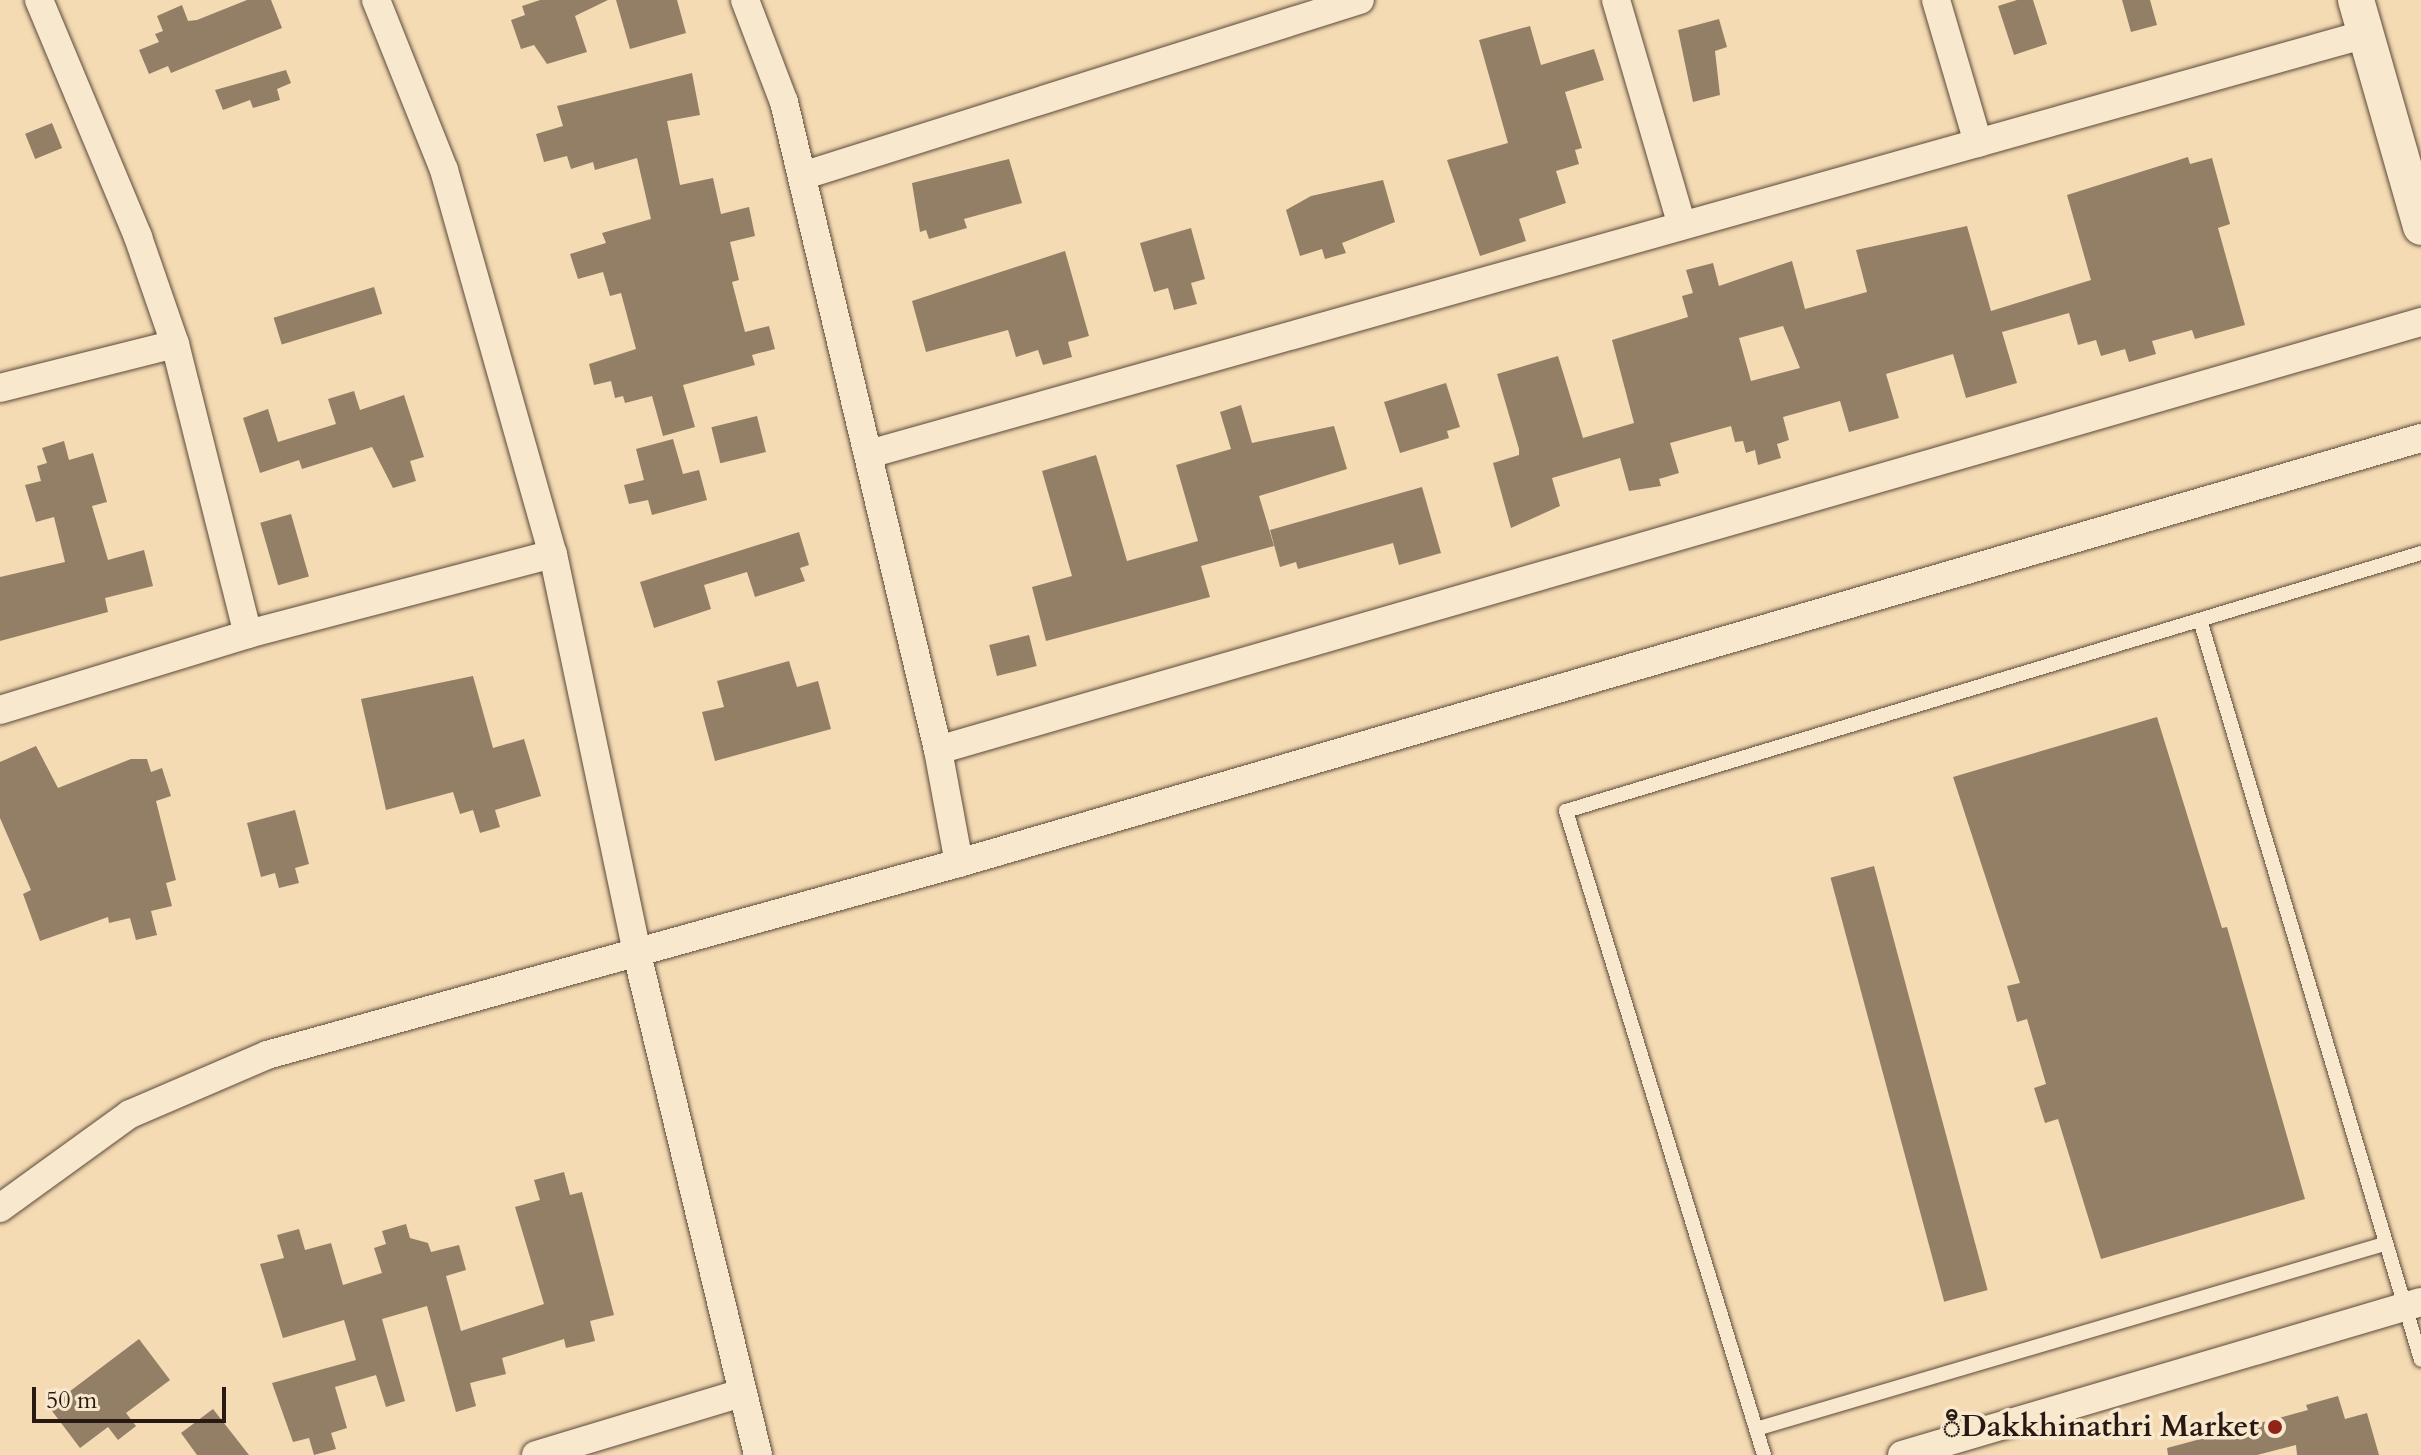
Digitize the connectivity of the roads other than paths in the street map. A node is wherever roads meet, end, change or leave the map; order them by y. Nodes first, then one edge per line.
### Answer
1 (39, 0) edge
2 (376, 0) edge
3 (745, 0) edge
4 (1360, 0) edge
5 (1616, 0) edge
6 (1936, 0) edge
7 (2361, 17) edge
8 (1978, 143) junction
9 (802, 176) junction
10 (1682, 226) junction
11 (2421, 227) edge
12 (2421, 322) edge
13 (175, 344) junction
14 (0, 388) edge
15 (2421, 438) edge
16 (869, 454) junction
17 (2421, 553) edge
18 (553, 554) junction
19 (2200, 620) junction
20 (248, 634) junction
21 (0, 710) edge
22 (938, 750) junction
23 (959, 863) junction
24 (637, 954) junction
25 (0, 1208) edge
26 (2384, 1244) junction
27 (2412, 1304) edge
28 (2421, 1360) edge
29 (742, 1393) junction
30 (1756, 1429) junction
31 (536, 1455) edge
32 (758, 1455) edge
33 (1764, 1455) edge
34 (1902, 1455) edge

1 - 13 street
2 - 18 street
3 - 9 street
4 - 9 street
5 - 10 street
6 - 8 street
7 - 8 street
7 - 11 street
8 - 10 street
9 - 16 street
10 - 16 street
12 - 22 street
13 - 14 street
13 - 20 street
15 - 23 street
16 - 22 street
17 - 19 lane
18 - 20 street
18 - 24 street
19 - 26 lane
19 - 30 lane
20 - 21 street
22 - 23 street
23 - 24 street
24 - 25 street
24 - 29 street
26 - 27 lane
26 - 30 lane
27 - 28 lane
27 - 34 street
29 - 31 street
29 - 32 street
30 - 33 lane

